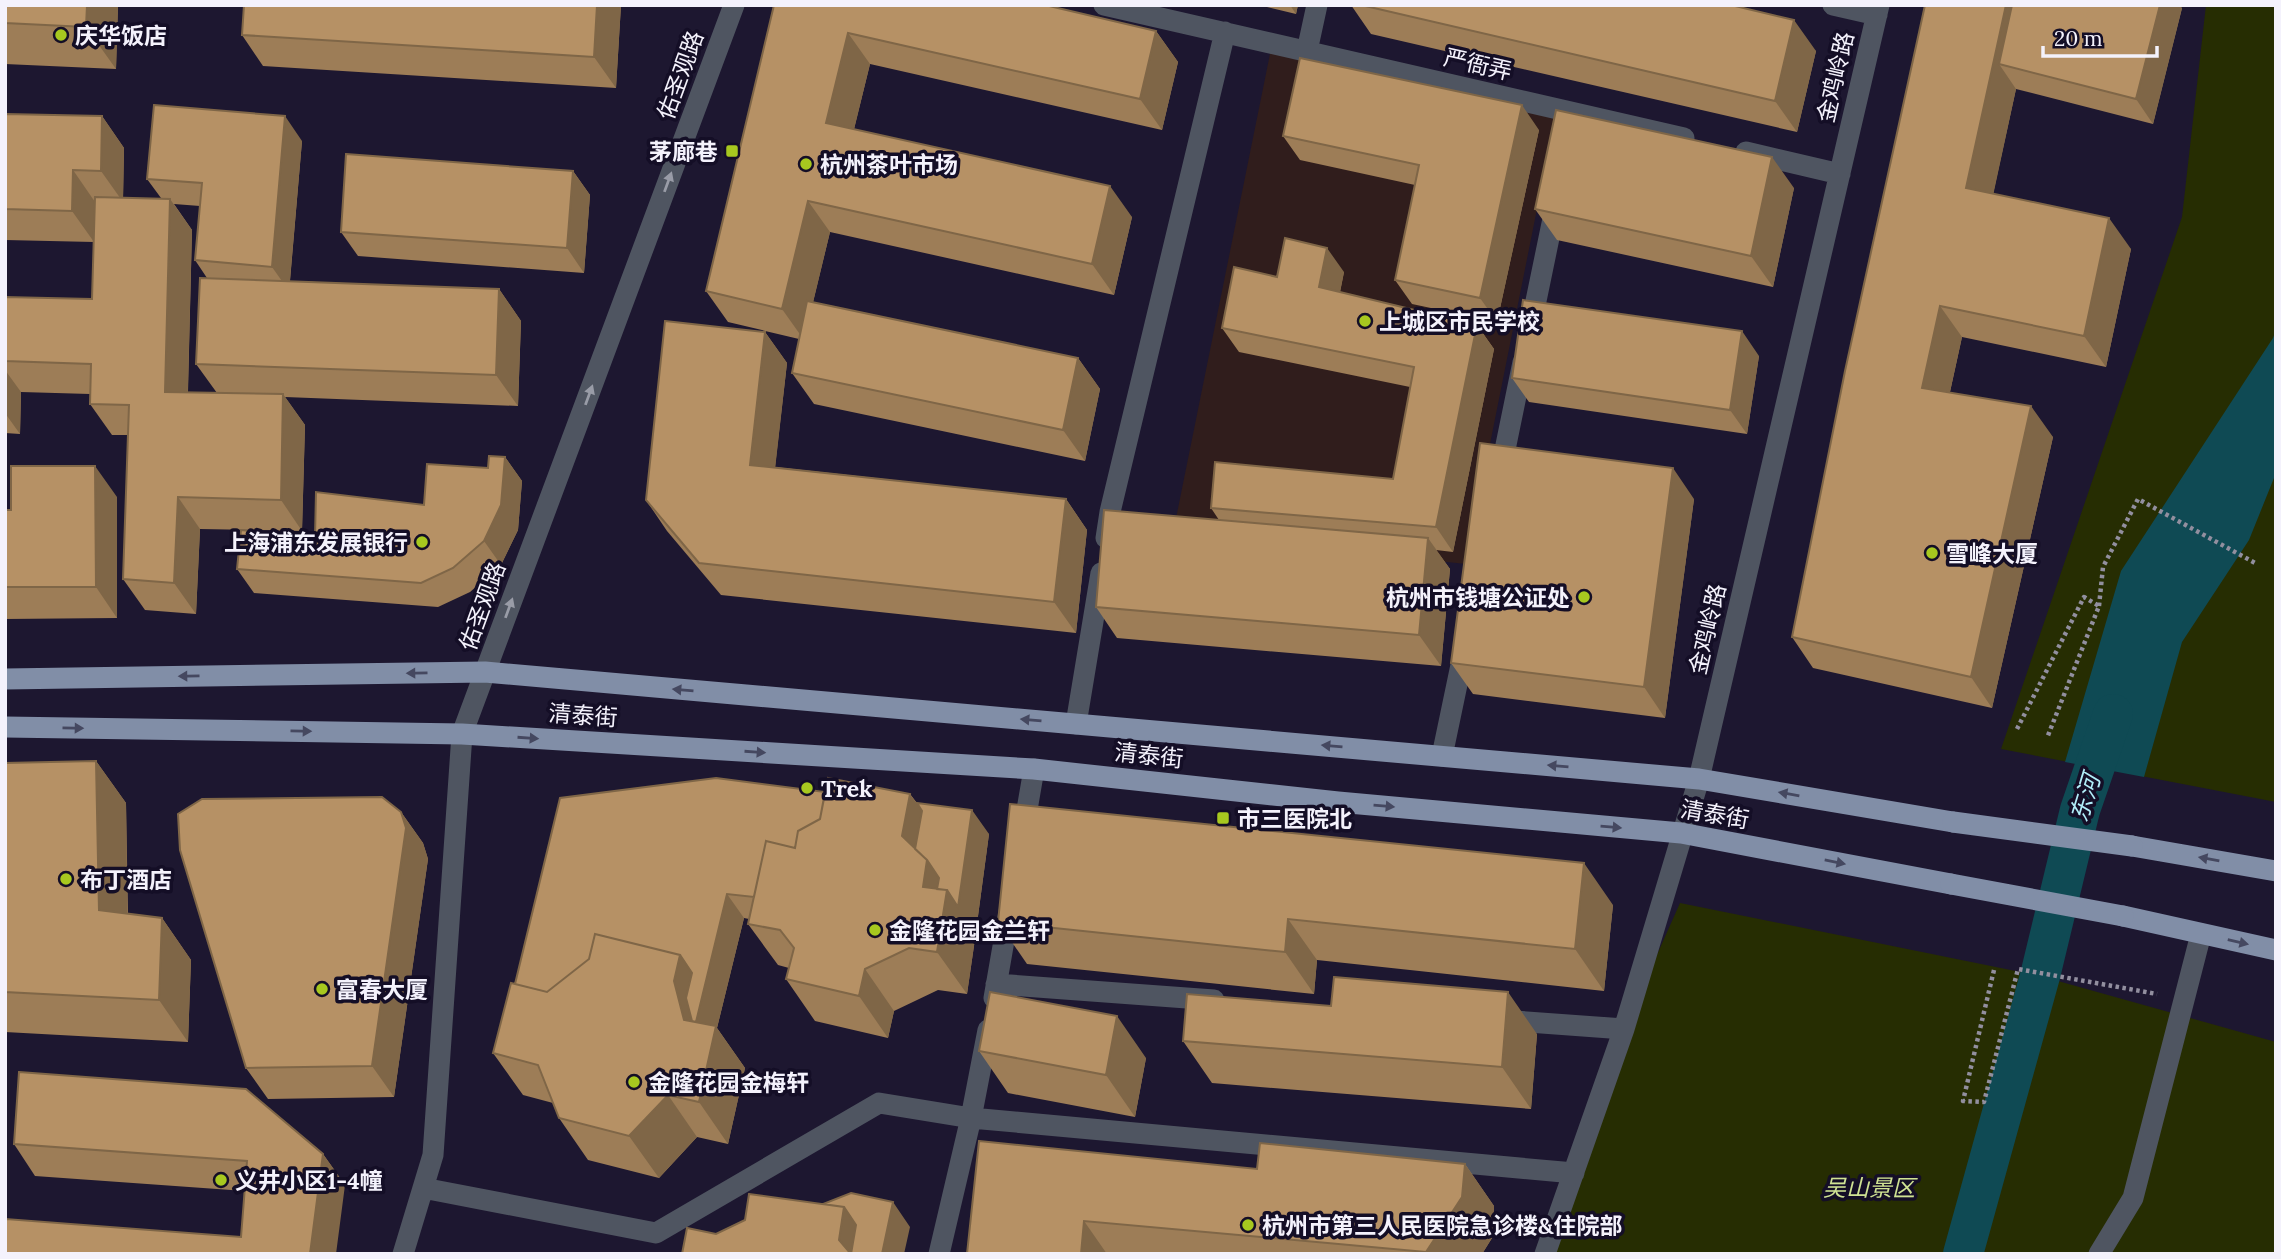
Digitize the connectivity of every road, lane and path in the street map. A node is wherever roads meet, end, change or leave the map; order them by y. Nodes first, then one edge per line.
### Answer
1 (734, 5) edge
2 (1104, 5) edge
3 (1317, 5) edge
4 (1833, 5) edge
5 (1878, 10) edge
6 (1225, 32) junction
7 (1307, 51) junction
8 (1840, 174) junction
9 (1560, 181) edge
10 (1496, 496) edge
11 (2257, 564) dead end
12 (2099, 606) junction
13 (1470, 619) edge
14 (485, 672) junction
15 (5, 679) edge
16 (1076, 724) junction
17 (5, 727) edge
18 (2017, 729) dead end
19 (462, 734) junction
20 (2048, 738) dead end
21 (1442, 756) junction
22 (1034, 769) junction
23 (1699, 779) junction
24 (1681, 833) junction
25 (1020, 850) edge
26 (2276, 871) edge
27 (1013, 890) edge
28 (2201, 934) junction
29 (2276, 950) edge
30 (1994, 970) dead end
31 (996, 984) junction
32 (2184, 999) junction
33 (1233, 1001) edge
34 (1484, 1019) edge
35 (1623, 1029) junction
36 (971, 1118) junction
37 (1574, 1172) junction
38 (423, 1188) junction
39 (403, 1254) edge
40 (939, 1254) edge
41 (1545, 1254) edge
42 (2099, 1254) edge

14 -> 1 street, 佑圣观路
2 - 6 street, 严衙弄
3 - 7 street
4 - 5 street
5 - 8 street, 金鸡岭路
6 - 7 street, 严衙弄
6 - 16 street
7 - 8 street, 严衙弄
8 - 23 street, 金鸡岭路
9 - 10 street
11 - 12 path
12 - 18 path
12 - 20 path
13 - 21 street
14 -> 15 main road, 清泰街
16 -> 14 main road, 清泰街
14 - 19 street, 佑圣观路
21 -> 16 main road, 清泰街
17 -> 19 main road, 清泰街
19 -> 22 main road, 清泰街
19 - 38 street, 佑圣观路
23 -> 21 main road, 清泰街
22 -> 24 main road, 清泰街
22 - 25 street
23 - 24 street, 金鸡岭路
26 -> 23 main road, 清泰街, bridge
24 -> 28 main road, 清泰街, bridge
24 - 35 street, 金鸡岭路
27 - 31 street
28 -> 29 main road, 清泰街
28 - 32 street
30 - 32 path
31 - 33 street
31 - 36 street
32 - 42 street
34 - 35 street
35 - 37 street, 金鸡岭路
36 - 37 street
36 - 38 street
36 - 40 street
37 - 41 street, 金鸡岭路
38 - 39 street, 佑圣观路

